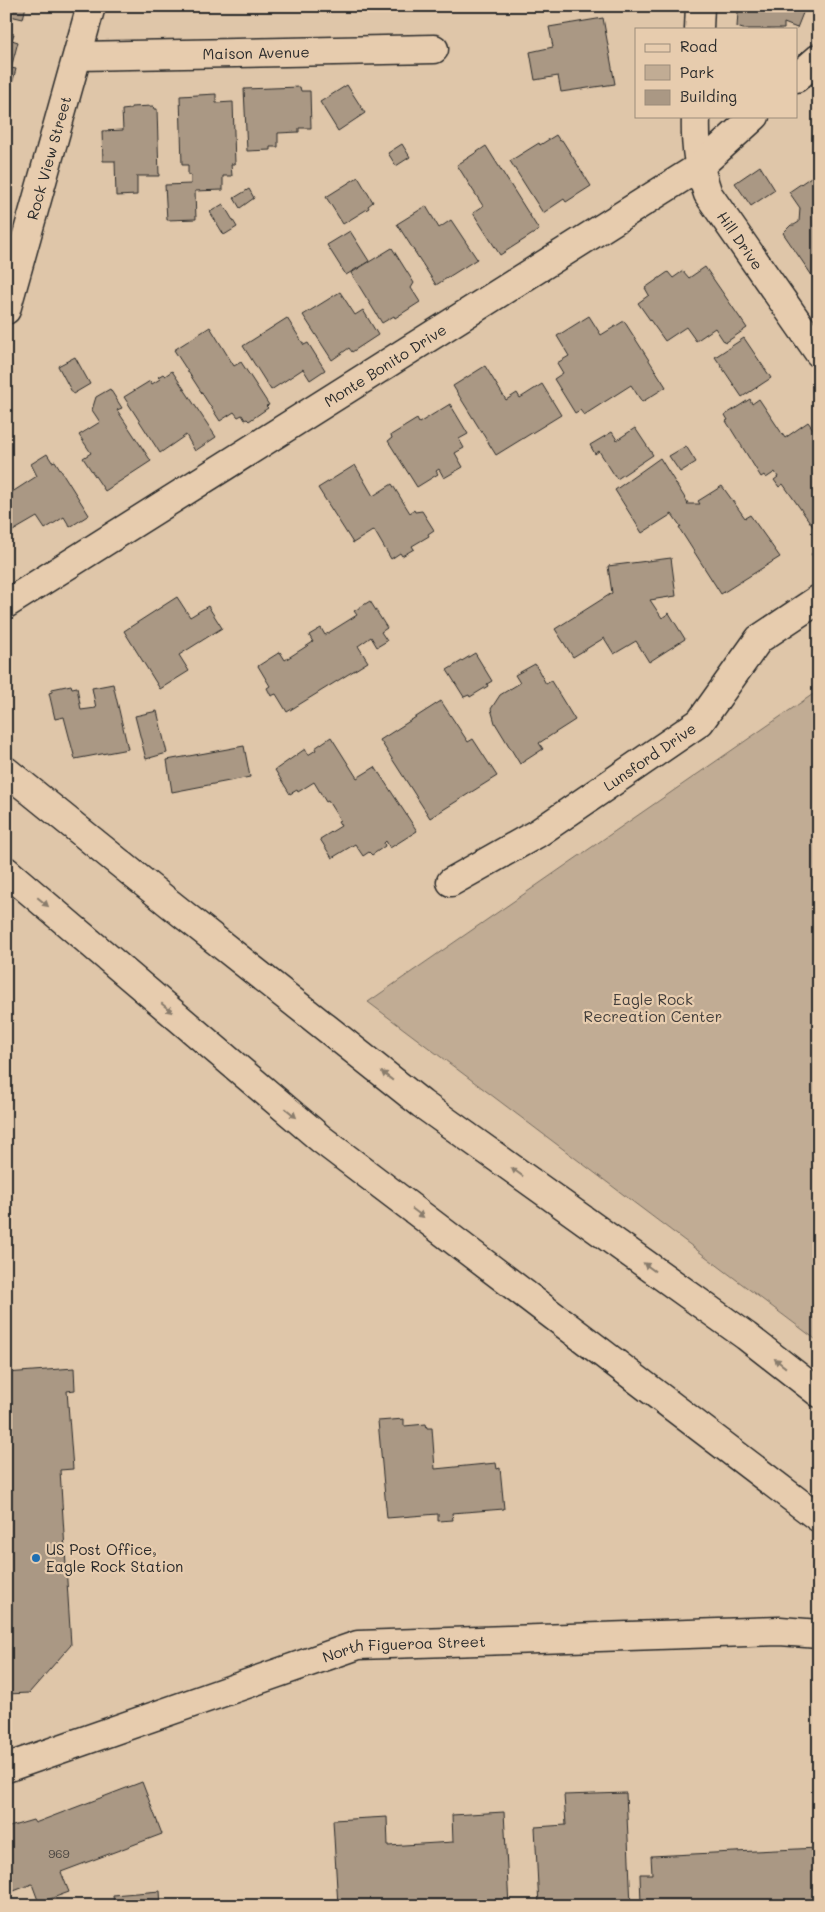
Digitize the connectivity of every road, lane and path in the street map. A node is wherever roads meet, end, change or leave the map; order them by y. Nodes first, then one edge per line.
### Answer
1 (92, 6) edge
2 (700, 6) edge
3 (699, 28) edge
4 (434, 49) dead end
5 (78, 56) junction
6 (819, 58) edge
7 (798, 76) edge
8 (696, 118) edge
9 (753, 118) edge
10 (699, 168) junction
11 (6, 310) edge
12 (819, 353) edge
13 (819, 599) edge
14 (6, 604) edge
15 (6, 771) edge
16 (6, 871) edge
17 (451, 882) dead end
18 (819, 1393) edge
19 (813, 1514) edge
20 (819, 1634) edge
21 (6, 1768) edge

1 - 5 main road, Rock View Street
2 - 3 main road
4 - 5 main road, Maison Avenue
5 - 11 main road, Rock View Street
6 - 7 main road
8 - 10 main road, Hill Drive
9 - 10 main road, Monte Bonito Drive
10 - 12 main road, Hill Drive
10 - 14 main road, Monte Bonito Drive
13 - 17 main road, Lunsford Drive
18 -> 15 main road
16 -> 19 main road
20 - 21 main road, North Figueroa Street

